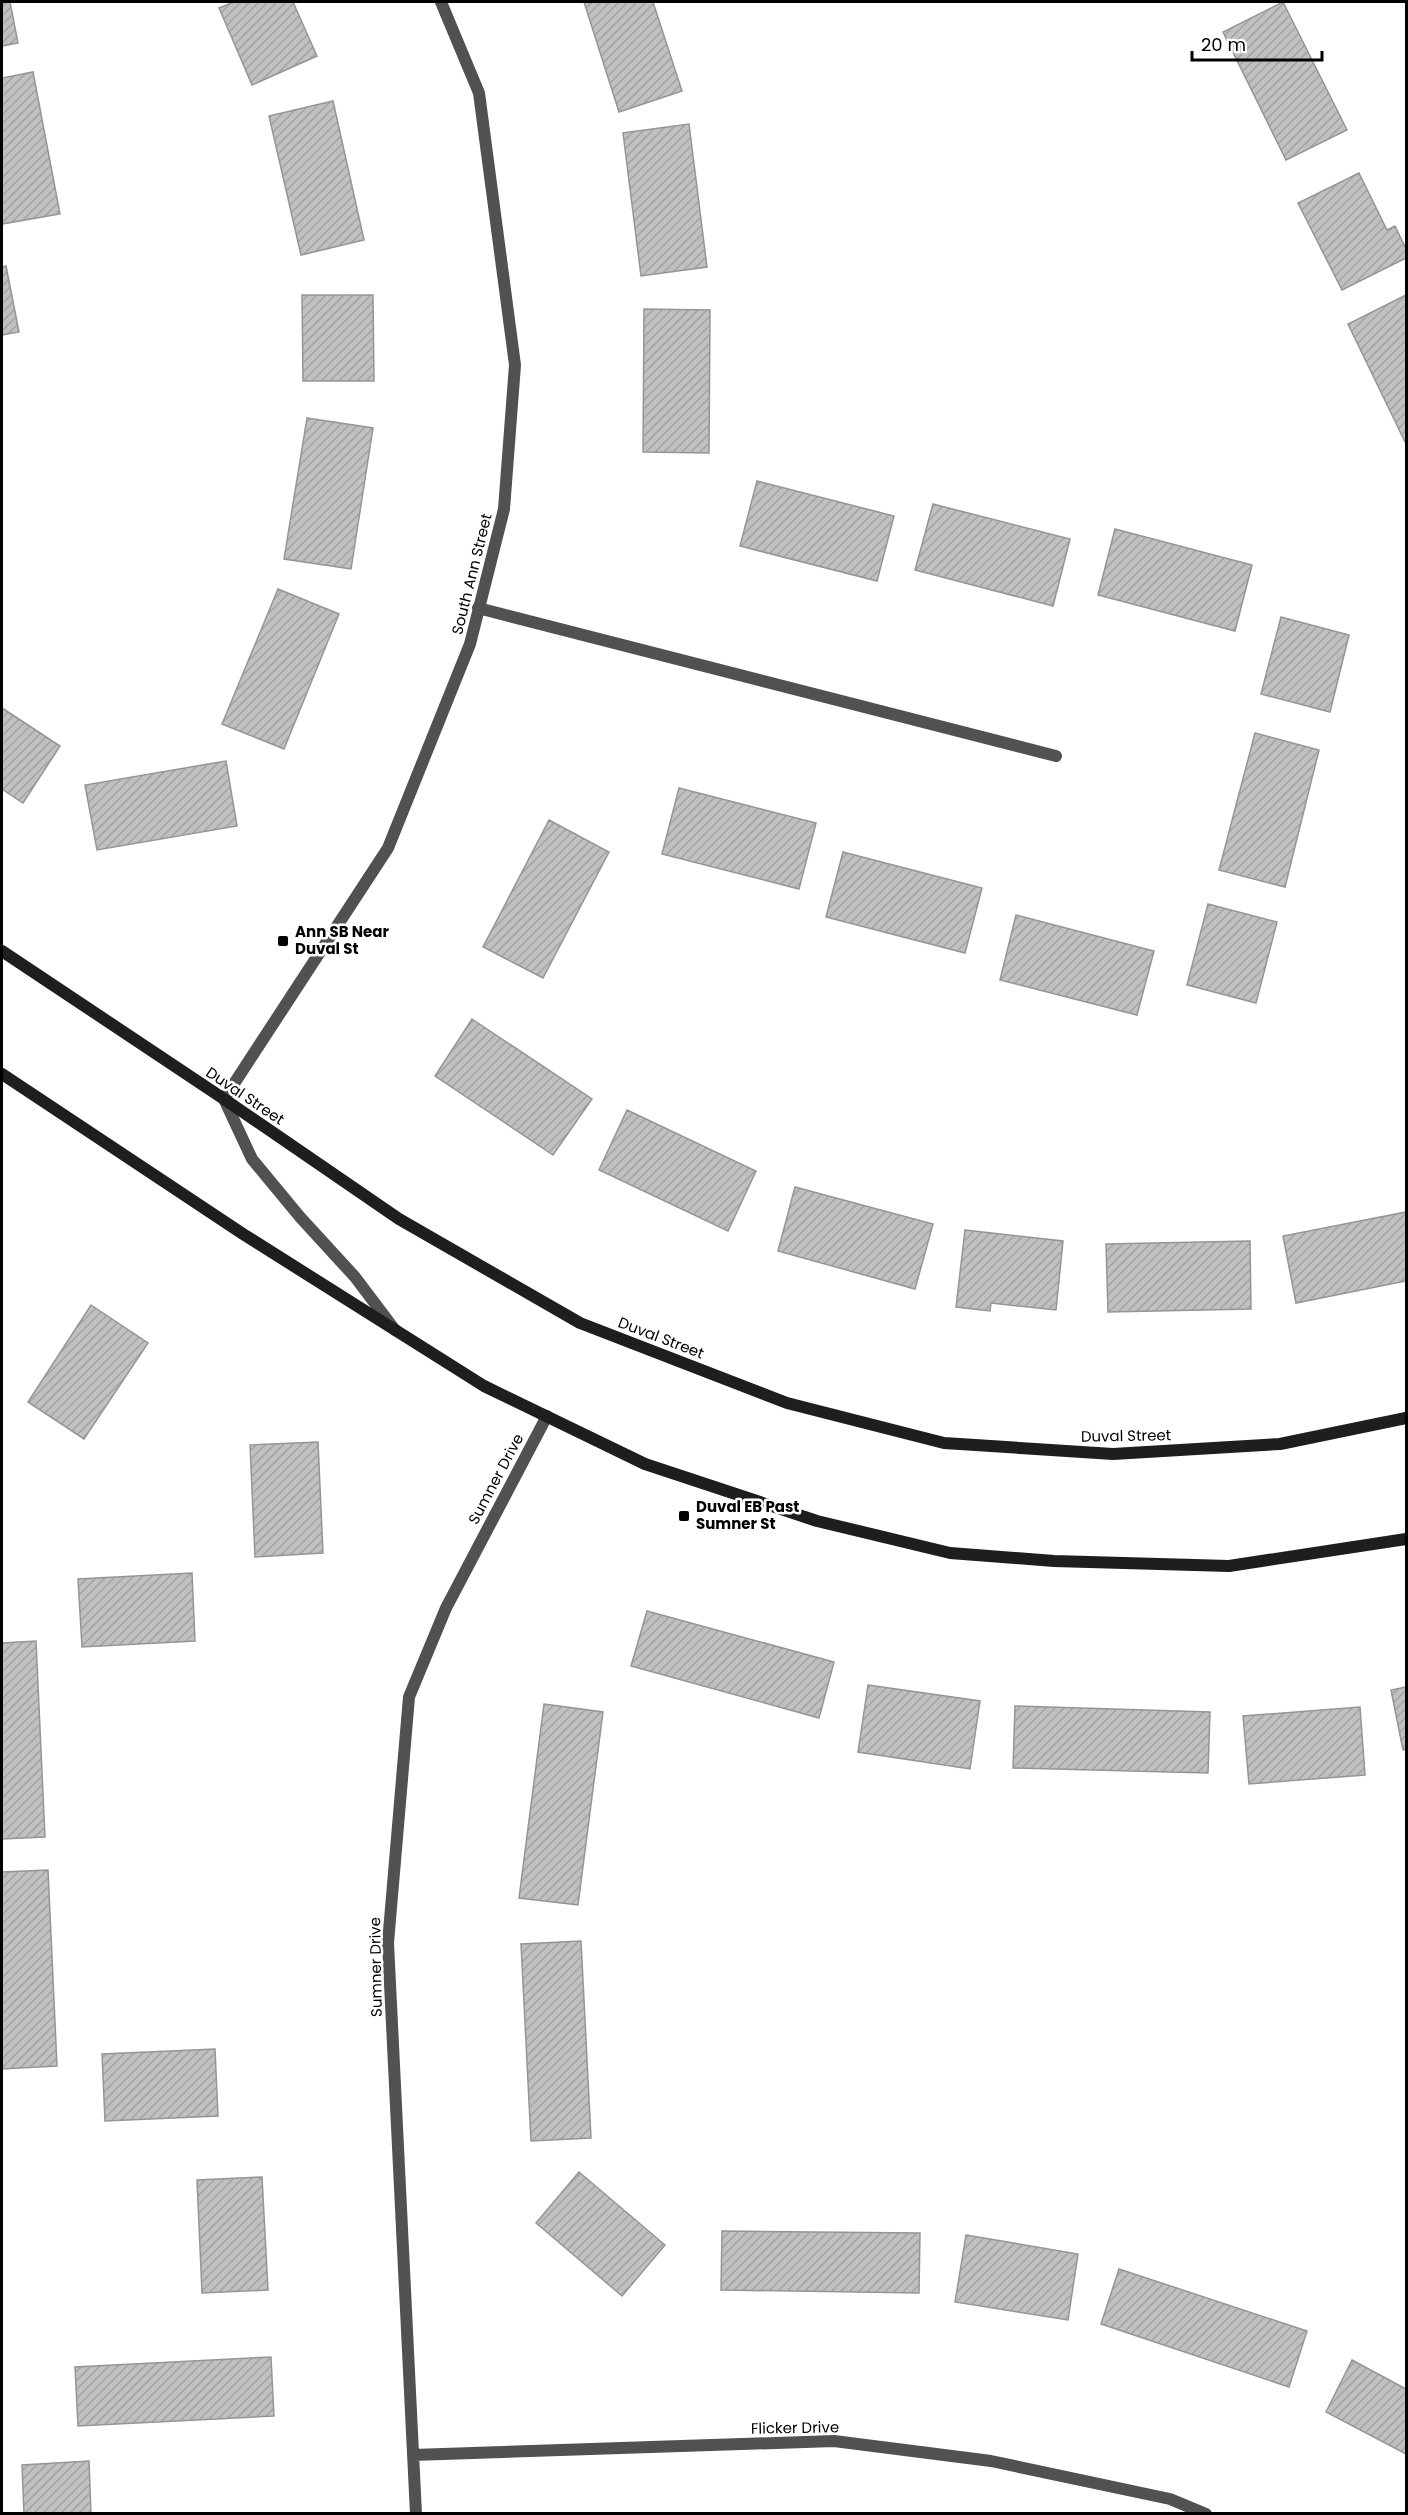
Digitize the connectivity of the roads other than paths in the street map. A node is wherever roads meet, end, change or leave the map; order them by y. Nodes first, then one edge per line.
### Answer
1 (441, 2) edge
2 (478, 608) junction
3 (1056, 756) dead end
4 (2, 951) edge
5 (2, 1074) edge
6 (224, 1099) junction
7 (395, 1330) junction
8 (547, 1416) junction
9 (1407, 1418) edge
10 (1407, 1539) edge
11 (413, 2455) junction
12 (416, 2514) edge
13 (1206, 2514) edge

1 - 2 street, South Ann Street
2 - 3 street
2 - 6 street, South Ann Street
4 - 6 street, Duval Street
5 - 7 street
6 - 7 street
6 - 9 street, Duval Street
7 - 8 street
8 - 10 street
8 - 11 street, Sumner Drive
11 - 12 street, Sumner Drive
11 - 13 street, Flicker Drive

